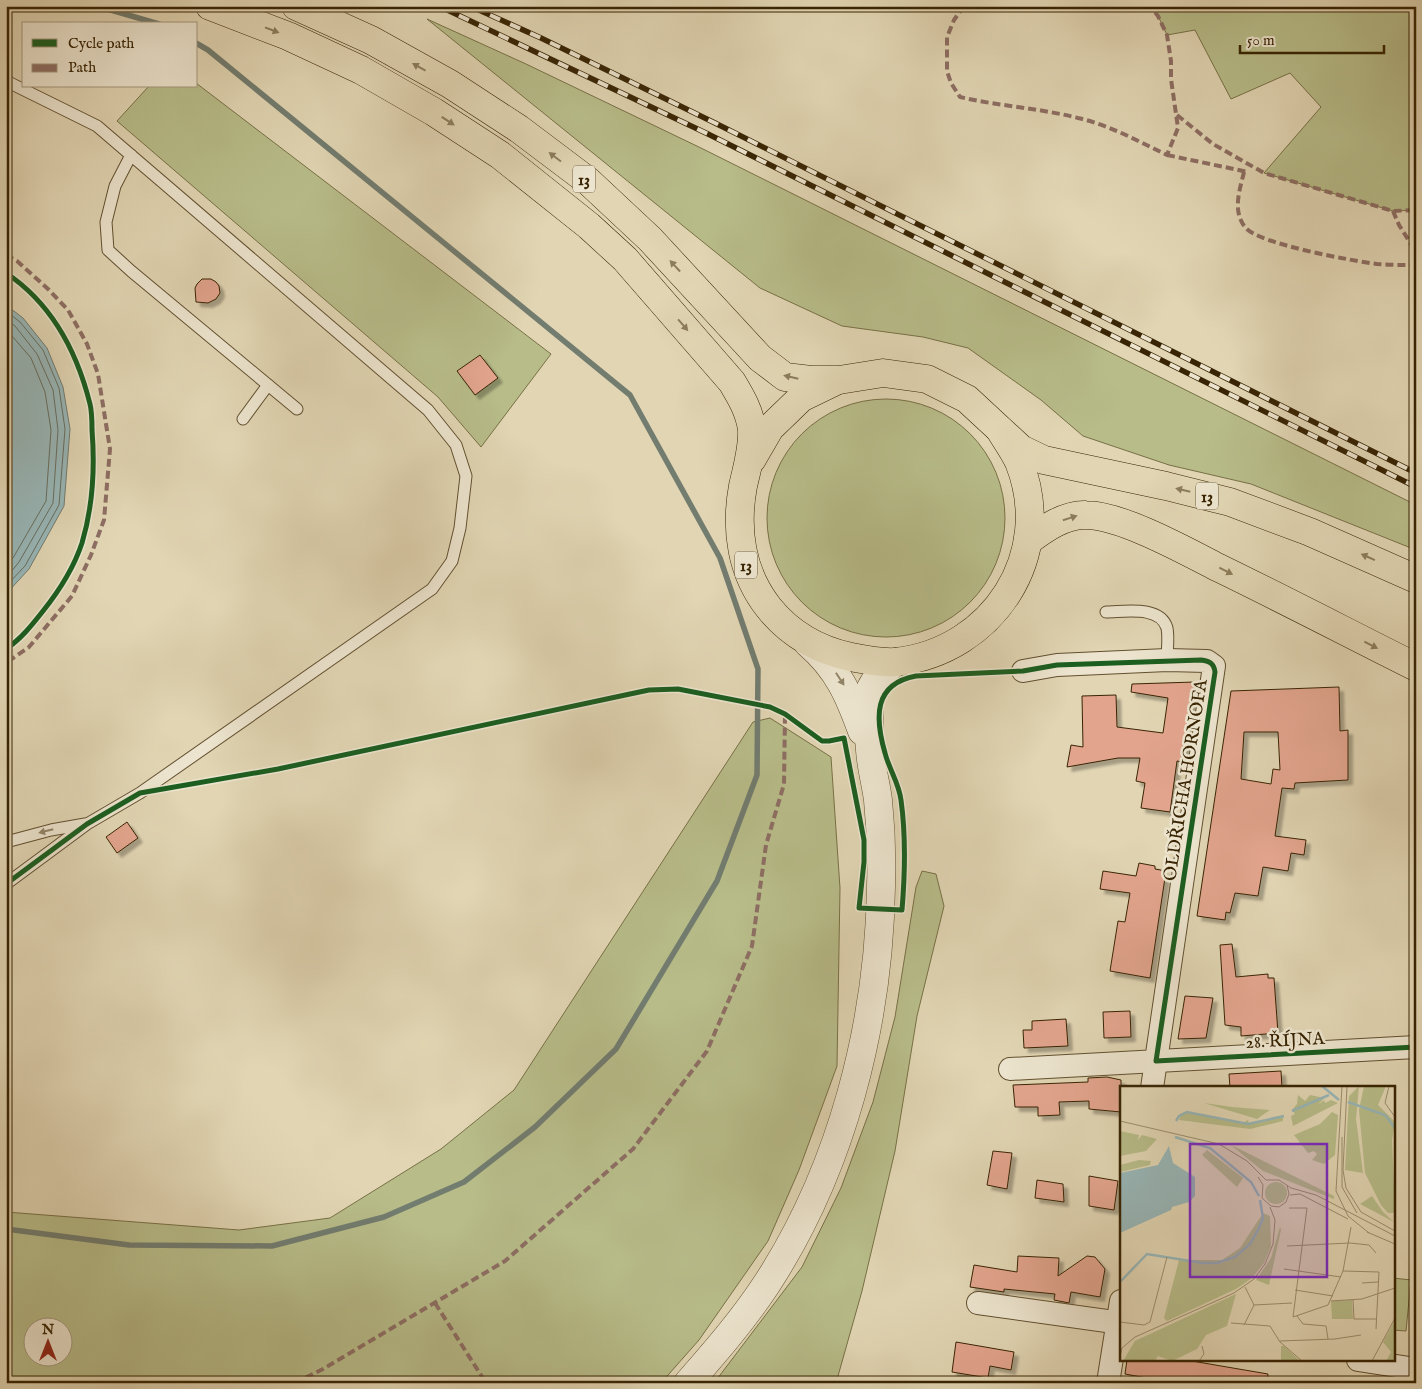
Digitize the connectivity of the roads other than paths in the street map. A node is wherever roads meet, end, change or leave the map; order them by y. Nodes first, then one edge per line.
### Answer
1 (210, 6) edge
2 (296, 6) edge
3 (6, 81) edge
4 (131, 155) junction
5 (839, 380) junction
6 (268, 385) junction
7 (297, 409) dead end
8 (244, 418) dead end
9 (1000, 430) junction
10 (748, 465) junction
11 (1028, 541) junction
12 (1416, 579) edge
13 (1106, 612) dead end
14 (808, 643) junction
15 (1167, 660) junction
16 (895, 662) junction
17 (1416, 667) edge
18 (1023, 671) road end
19 (870, 751) junction
20 (87, 824) junction
21 (6, 842) edge
22 (6, 884) edge
23 (1416, 1047) edge
24 (1156, 1061) junction
25 (1010, 1069) dead end
26 (1152, 1086) edge
27 (978, 1303) dead end
28 (1120, 1316) edge
29 (1371, 1362) edge
30 (1416, 1369) edge
31 (688, 1383) edge
32 (1108, 1383) edge

1 -> 10 highway, 13
5 -> 2 highway, 13
3 - 4 lane
4 - 6 lane
4 - 20 lane
5 - 9 highway, 13
5 - 10 highway
6 - 7 lane
6 - 8 lane
9 - 11 highway
12 -> 9 highway, 13
10 - 14 highway, 13
11 - 16 highway, 13
11 -> 17 highway
13 - 15 lane
14 - 16 highway, 13
14 -> 19 street
15 - 18 street, OLDŘICHA HORNOFA
15 - 24 street, OLDŘICHA HORNOFA
16 - 19 street
19 - 31 street
20 -> 21 lane
20 - 22 lane
23 - 24 street, 28. ŘÍJNA
24 - 25 street, 28. ŘÍJNA
24 - 26 street, OLDŘICHA HORNOFA
27 - 28 street
28 - 32 street
29 - 30 street

